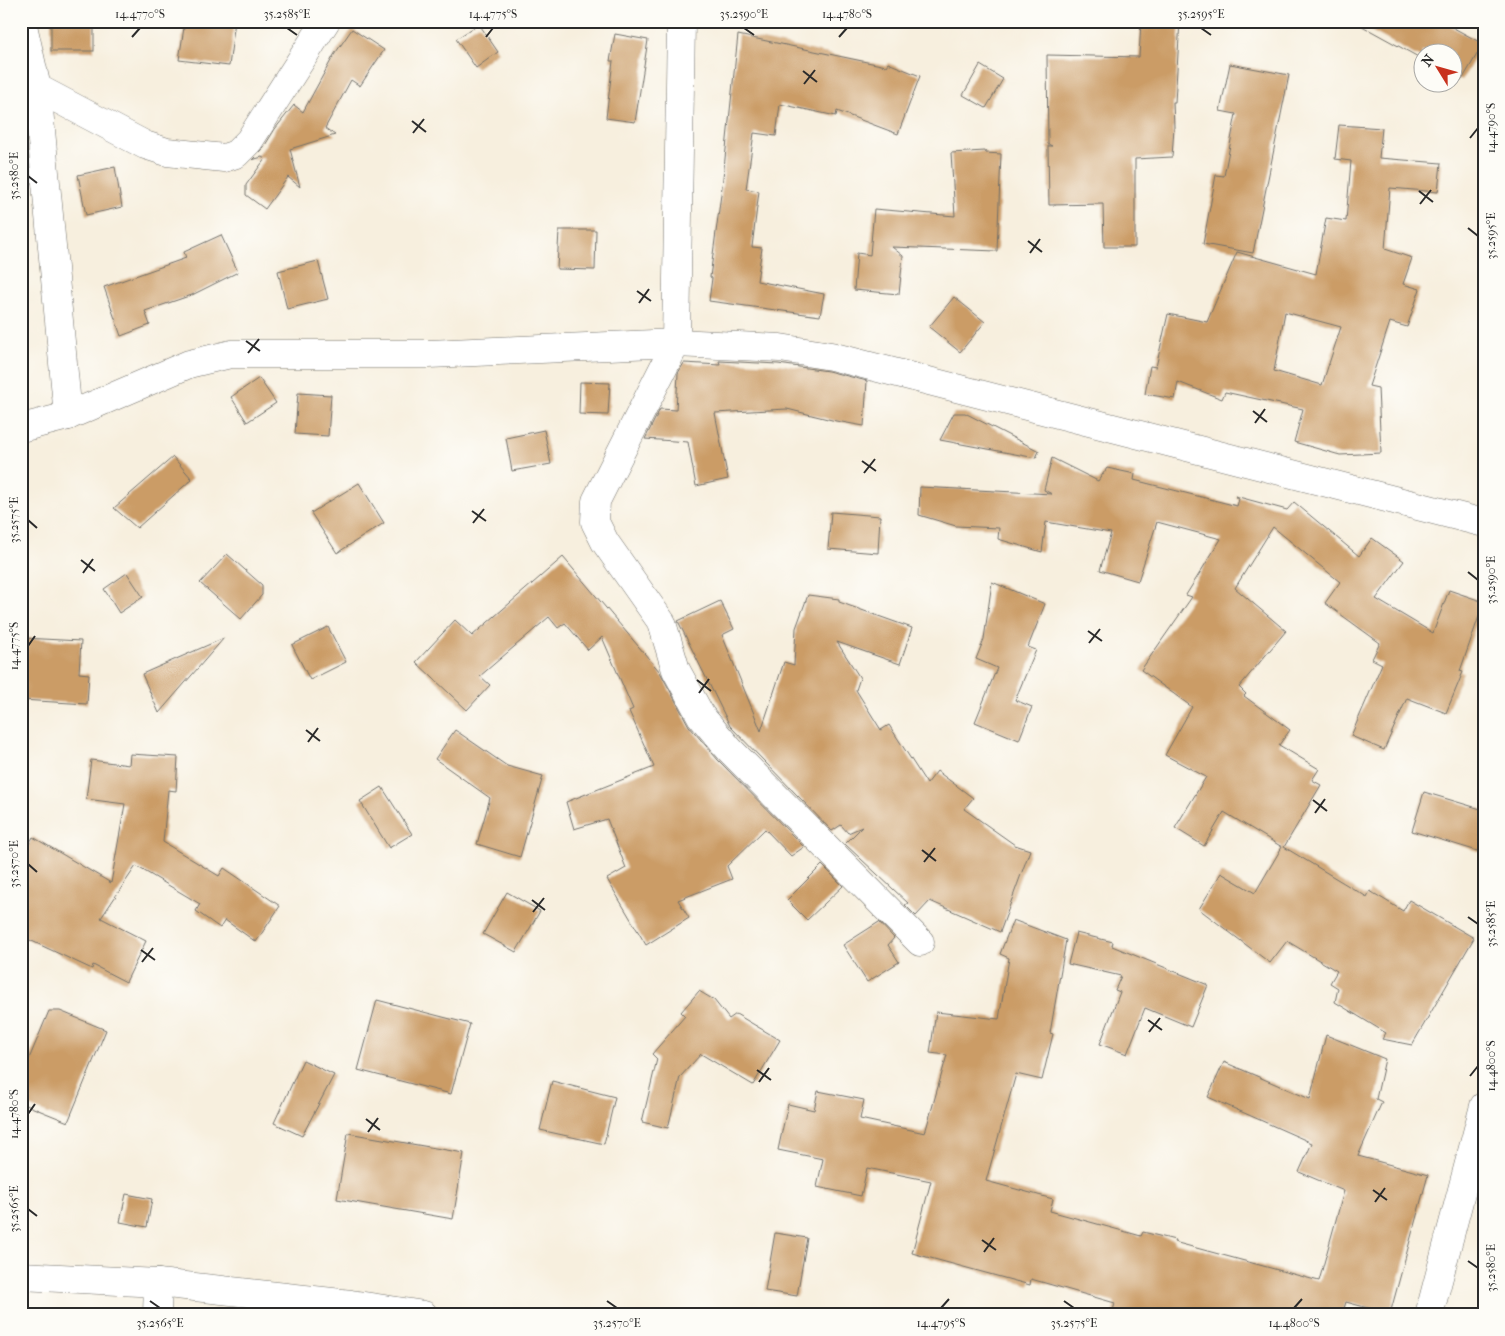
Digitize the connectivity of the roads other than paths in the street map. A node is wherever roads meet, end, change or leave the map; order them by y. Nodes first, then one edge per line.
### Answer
1 (22, 21) edge
2 (326, 21) edge
3 (681, 21) edge
4 (37, 88) junction
5 (676, 342) junction
6 (68, 416) junction
7 (21, 428) edge
8 (1484, 523) edge
9 (920, 942) dead end
10 (1484, 1106) edge
11 (21, 1276) edge
12 (158, 1283) junction
13 (158, 1315) edge
14 (424, 1315) edge
15 (1429, 1315) edge

1 - 4 main road
2 - 4 main road
3 - 5 main road
4 - 6 main road
5 - 6 main road
5 - 8 main road
5 - 9 main road
6 - 7 main road
10 - 15 main road
11 - 12 main road
12 - 13 main road
12 - 14 main road

